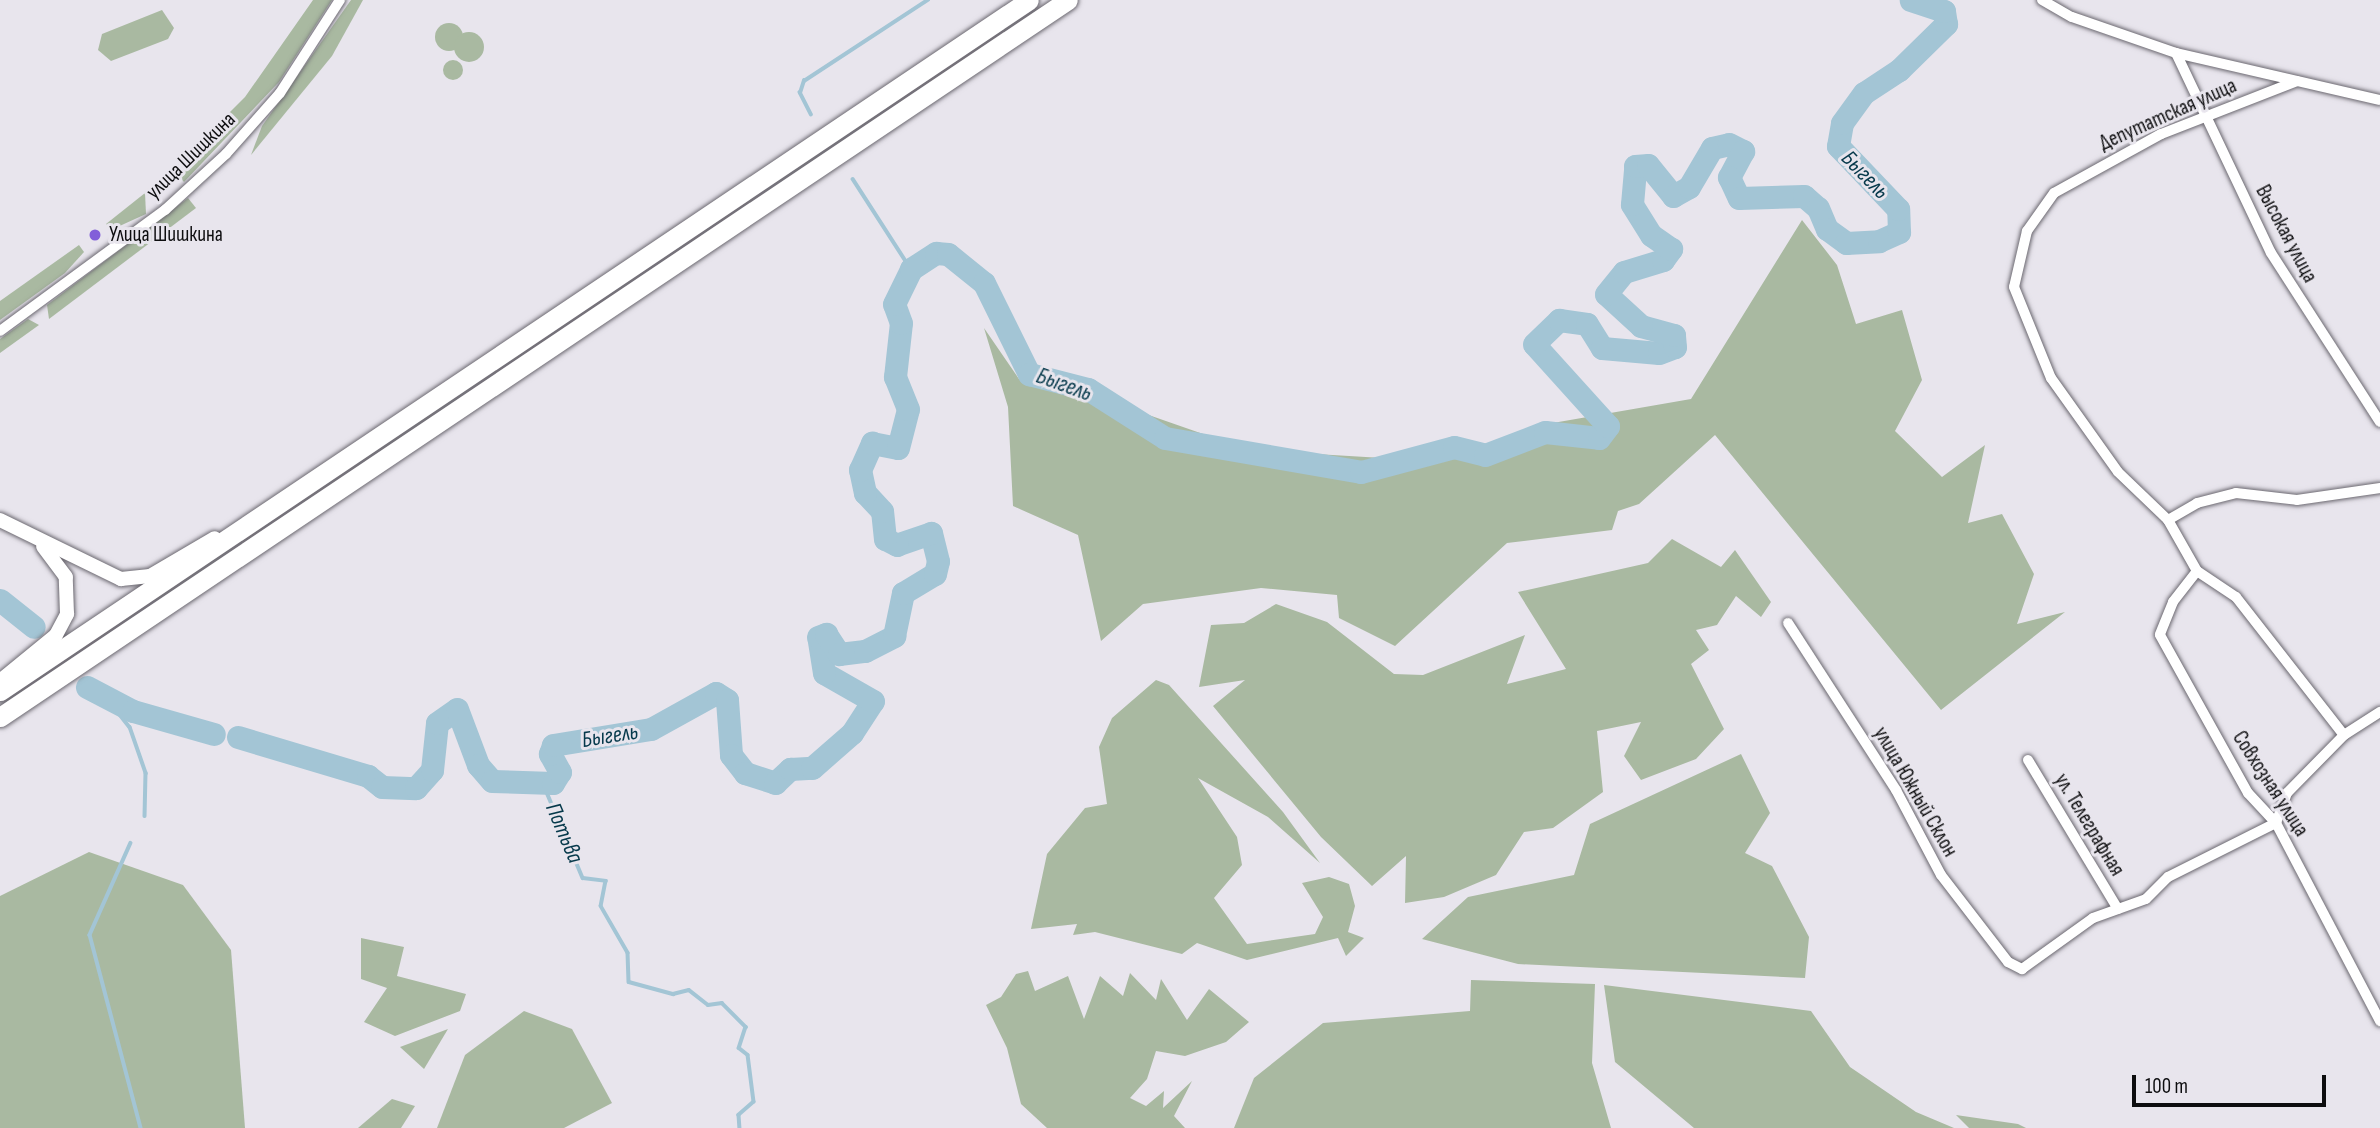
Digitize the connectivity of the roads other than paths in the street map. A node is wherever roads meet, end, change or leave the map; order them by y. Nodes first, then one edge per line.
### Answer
1 (340, 0) edge
2 (1028, 0) edge
3 (1068, 0) edge
4 (2042, 0) edge
5 (2176, 53) junction
6 (2297, 80) junction
7 (2380, 100) edge
8 (2207, 118) junction
9 (0, 331) edge
10 (2380, 422) edge
11 (2380, 488) edge
12 (0, 520) edge
13 (2168, 520) junction
14 (246, 525) junction
15 (29, 534) junction
16 (2197, 571) junction
17 (1788, 622) dead end
18 (0, 681) edge
19 (0, 691) edge
20 (2380, 712) edge
21 (0, 717) edge
22 (2344, 735) junction
23 (2028, 760) dead end
24 (2276, 822) junction
25 (2118, 909) junction
26 (2380, 1020) edge

1 - 9 street, улица Шишкина
2 - 14 highway
3 - 21 highway
4 - 5 street
5 - 6 street
5 - 8 street, Высокая улица
6 - 7 street
6 - 8 street, Депутатская улица
8 - 10 street, Высокая улица
8 - 13 street, Депутатская улица
11 - 13 street
12 - 15 street
13 - 16 street, Депутатская улица
14 - 15 street
14 - 19 highway
15 - 18 street
16 - 22 street, Депутатская улица
16 - 24 street, Совхозная улица
17 - 25 street, улица Южный Склон
20 - 22 street
22 - 24 street
23 - 25 street, ул. Телеграфная
24 - 25 street
24 - 26 street, Совхозная улица

